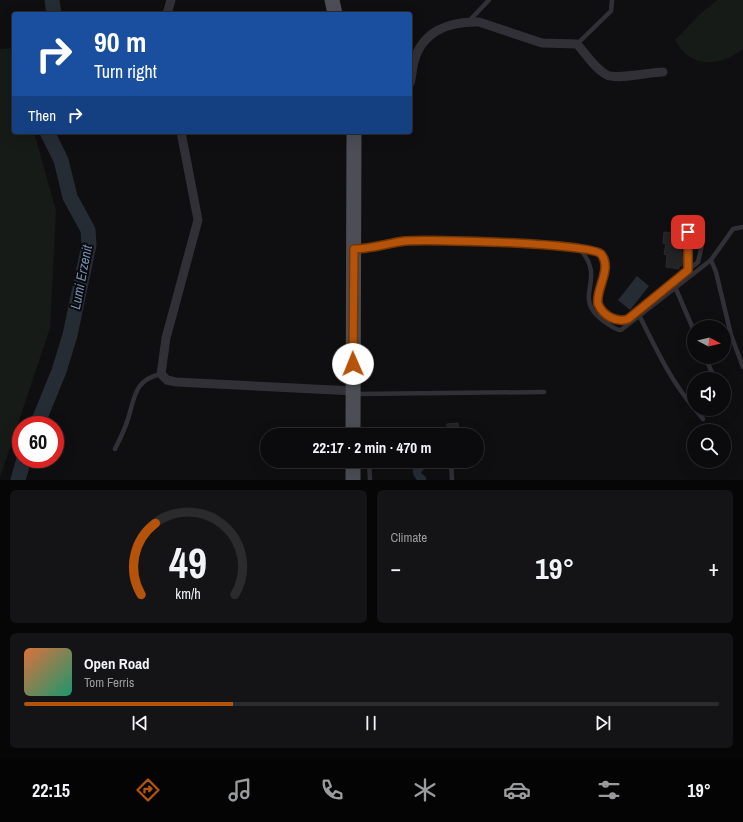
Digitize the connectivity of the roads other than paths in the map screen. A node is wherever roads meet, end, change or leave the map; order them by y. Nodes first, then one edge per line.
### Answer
1 (171, 0) edge
2 (332, 0) edge
3 (490, 0) edge
4 (612, 0) edge
5 (168, 12) edge
6 (335, 12) edge
7 (468, 22) junction
8 (577, 44) junction
9 (663, 72) dead end
10 (412, 73) edge
11 (181, 134) edge
12 (354, 134) edge
13 (701, 224) dead end
14 (743, 227) edge
15 (688, 232) dead end
16 (579, 248) junction
17 (354, 249) junction
18 (711, 260) junction
19 (688, 270) junction
20 (676, 289) junction
21 (640, 317) junction
22 (689, 320) edge
23 (743, 367) edge
24 (161, 374) junction
25 (354, 392) junction
26 (544, 392) dead end
27 (687, 401) edge
28 (700, 416) edge
29 (703, 419) dead end
30 (354, 428) edge
31 (115, 449) dead end
32 (353, 468) edge
33 (369, 468) edge
34 (451, 468) edge
35 (353, 480) edge
36 (370, 480) edge
37 (452, 480) edge

1 - 5 street
2 - 6 main road
3 - 7 lane
4 - 8 lane
7 - 8 street
7 - 10 street
8 - 9 street
11 - 24 street
12 - 17 main road
13 - 19 lane
14 - 18 lane
15 - 19 lane
16 - 17 lane
16 - 19 lane
16 - 21 lane
17 - 25 main road
18 - 20 lane
18 - 23 lane
20 - 21 lane
20 - 22 lane
21 - 27 lane
24 - 25 street
24 - 31 lane
25 - 26 lane
25 - 30 main road
28 - 29 lane
32 - 35 main road
33 - 36 lane
34 - 37 lane

